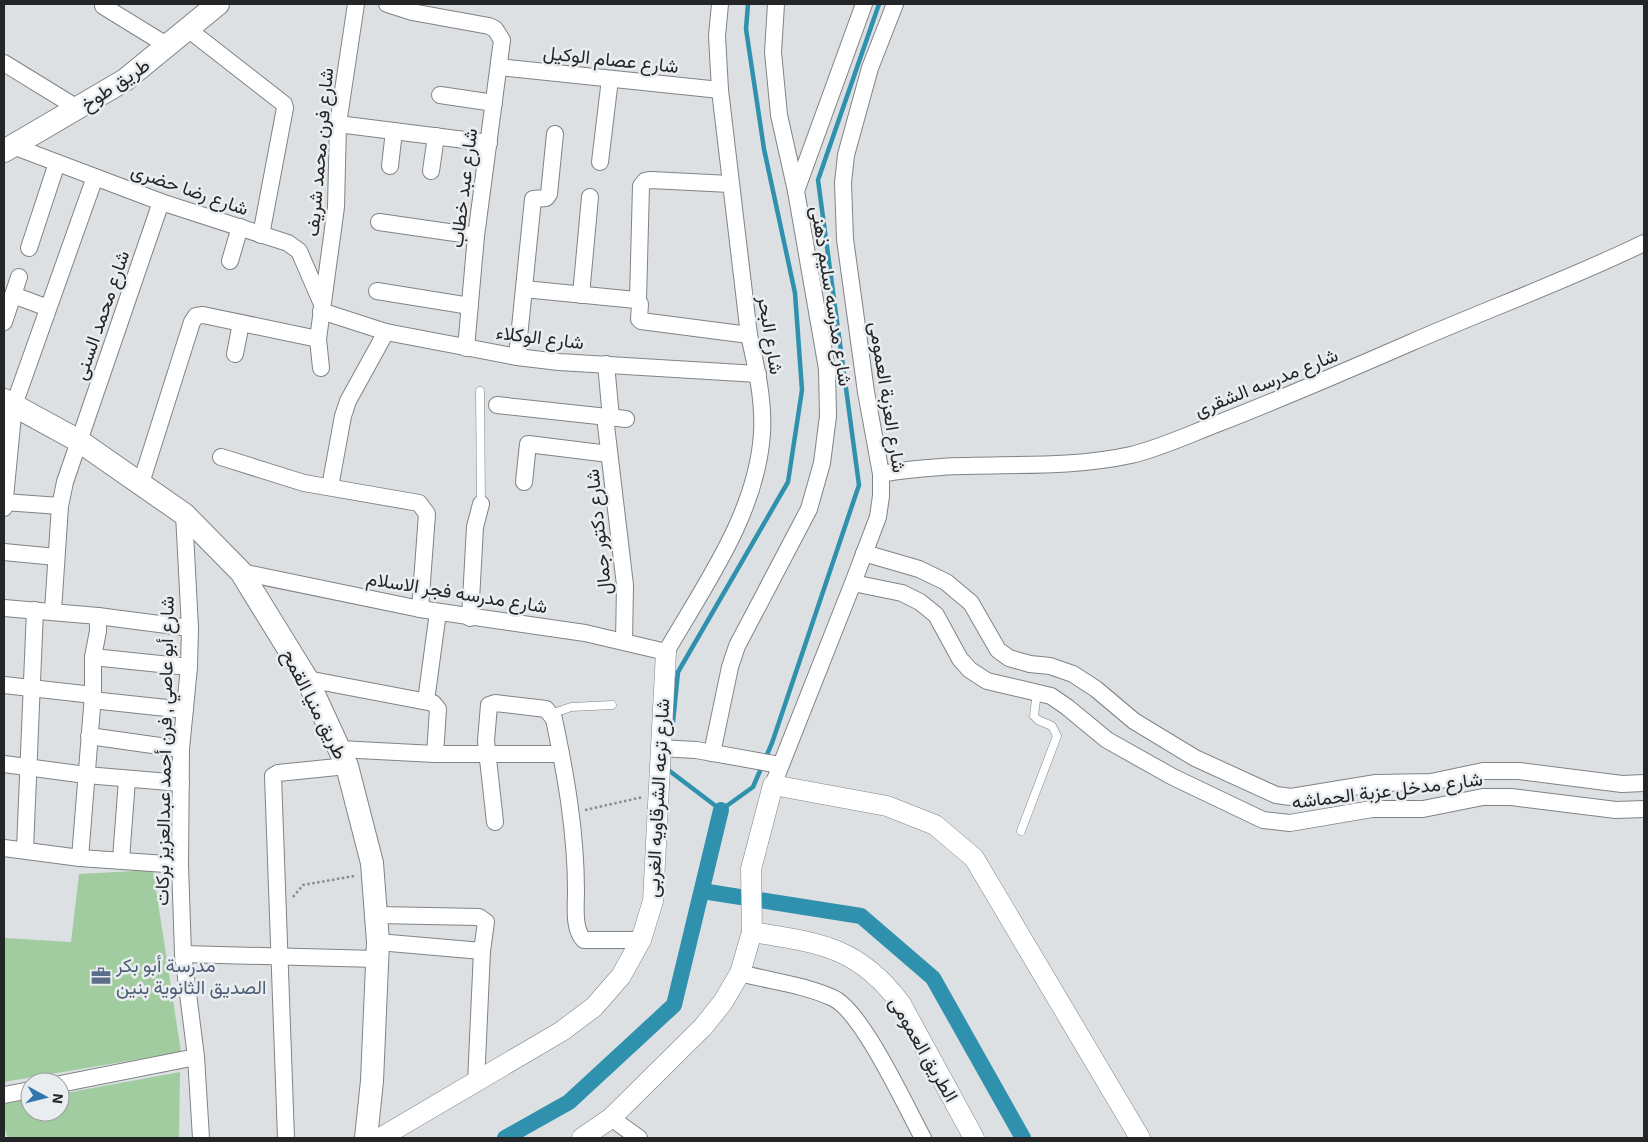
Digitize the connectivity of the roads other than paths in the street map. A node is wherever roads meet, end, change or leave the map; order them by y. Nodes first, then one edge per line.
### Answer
1 (218, 4) edge
2 (356, 4) edge
3 (387, 4) edge
4 (720, 4) edge
5 (776, 4) edge
6 (864, 4) edge
7 (895, 4) edge
8 (103, 6) dead end
9 (189, 30) junction
10 (168, 46) junction
11 (4, 63) edge
12 (499, 67) junction
13 (610, 79) junction
14 (720, 90) junction
15 (440, 95) dead end
16 (494, 103) junction
17 (79, 108) junction
18 (338, 124) junction
19 (394, 131) junction
20 (555, 134) dead end
21 (436, 136) junction
22 (489, 143) junction
23 (8, 149) edge
24 (600, 162) dead end
25 (58, 163) junction
26 (390, 166) dead end
27 (431, 171) dead end
28 (95, 177) junction
29 (730, 184) junction
30 (796, 191) junction
31 (590, 197) dead end
32 (161, 202) junction
33 (380, 222) dead end
34 (240, 228) junction
35 (261, 235) junction
36 (476, 236) junction
37 (1644, 243) edge
38 (29, 248) dead end
39 (230, 261) dead end
40 (19, 277) dead end
41 (524, 290) junction
42 (377, 291) dead end
43 (581, 295) junction
44 (13, 296) junction
45 (638, 300) junction
46 (470, 306) junction
47 (48, 308) junction
48 (322, 308) junction
49 (4, 322) edge
50 (241, 323) junction
51 (386, 332) junction
52 (749, 335) junction
53 (318, 340) junction
54 (466, 348) junction
55 (236, 354) dead end
56 (517, 357) junction
57 (606, 364) junction
58 (321, 368) dead end
59 (758, 374) junction
60 (480, 391) dead end
61 (9, 403) edge
62 (497, 405) dead end
63 (614, 418) junction
64 (79, 441) junction
65 (610, 454) junction
66 (221, 457) dead end
67 (881, 474) junction
68 (524, 482) dead end
69 (141, 483) junction
70 (330, 487) junction
71 (4, 502) edge
72 (481, 504) joint
73 (60, 506) junction
74 (4, 508) edge
75 (184, 514) junction
76 (4, 552) edge
77 (864, 553) junction
78 (56, 556) junction
79 (241, 572) junction
80 (853, 583) junction
81 (4, 608) edge
82 (420, 609) junction
83 (35, 610) junction
84 (52, 611) junction
85 (438, 612) junction
86 (98, 616) junction
87 (470, 618) junction
88 (190, 628) junction
89 (624, 642) junction
90 (666, 652) junction
91 (93, 657) junction
92 (189, 667) junction
93 (307, 679) junction
94 (4, 685) edge
95 (31, 688) junction
96 (1037, 692) junction
97 (92, 697) junction
98 (426, 701) junction
99 (612, 705) dead end
100 (185, 710) junction
101 (551, 714) junction
102 (90, 736) junction
103 (660, 748) junction
104 (181, 749) junction
105 (712, 753) junction
106 (435, 754) junction
107 (487, 754) junction
108 (561, 754) junction
109 (343, 757) junction
110 (4, 764) edge
111 (778, 765) junction
112 (28, 768) junction
113 (86, 775) junction
114 (127, 780) junction
115 (1644, 783) edge
116 (181, 784) junction
117 (773, 785) junction
118 (1561, 791) junction
119 (1434, 793) junction
120 (1644, 809) edge
121 (495, 822) dead end
122 (1021, 831) dead end
123 (4, 848) edge
124 (25, 849) junction
125 (80, 858) junction
126 (121, 859) junction
127 (180, 865) junction
128 (376, 914) junction
129 (752, 932) junction
130 (641, 940) junction
131 (377, 951) junction
132 (482, 951) junction
133 (182, 954) junction
134 (279, 957) junction
135 (740, 973) junction
136 (196, 1057) junction
137 (70, 1082) edge
138 (476, 1083) junction
139 (20, 1092) edge
140 (4, 1095) edge
141 (611, 1118) junction
142 (201, 1138) edge
143 (286, 1138) edge
144 (366, 1138) edge
145 (380, 1138) edge
146 (582, 1138) edge
147 (639, 1138) edge
148 (923, 1138) edge
149 (974, 1138) edge
150 (1140, 1138) edge

1 - 9 main road, طريق طوخ
2 - 18 street, شارع فرن محمد شريف
3 - 12 street, شارع عبد خطاب
4 - 14 street, شارع البحر
5 - 30 street, شارع مدرسه سليم ذهنى
6 - 30 street
7 - 67 street, شارع العزبة العمومى
8 - 10 street
9 - 10 main road, طريق طوخ
9 - 35 street
10 - 17 main road, طريق طوخ
11 - 17 street
12 - 13 street, شارع عصام الوكيل
12 - 16 street, شارع عبد خطاب
13 - 14 street, شارع عصام الوكيل
13 - 24 street
14 - 29 street, شارع البحر
15 - 16 street
16 - 22 street, شارع عبد خطاب
17 - 23 main road, طريق طوخ
18 - 19 street
18 - 48 street, شارع فرن محمد شريف
19 - 21 street
19 - 26 street
20 - 41 street
21 - 22 street
21 - 27 street
22 - 36 street, شارع عبد خطاب
23 - 25 street, شارع رضا حضرى
25 - 28 street, شارع رضا حضرى
25 - 38 street
28 - 32 street, شارع رضا حضرى
28 - 47 street
29 - 45 street
29 - 52 street, شارع البحر
30 - 105 street, شارع مدرسه سليم ذهنى
31 - 43 street
32 - 34 street, شارع رضا حضرى
32 - 64 street, شارع محمد السنى
33 - 36 street
34 - 35 street, شارع رضا حضرى
34 - 39 street
35 - 48 street, شارع رضا حضرى
36 - 46 street, شارع عبد خطاب
37 - 67 street, شارع مدرسه الشقرى
40 - 44 street
41 - 43 street
41 - 56 street
42 - 46 street
43 - 45 street
44 - 47 street
44 - 49 street
45 - 52 street
46 - 54 street, شارع عبد خطاب
47 - 61 street
48 - 51 street, شارع الوكلاء
48 - 53 street, شارع فرن محمد شريف
50 - 53 street
50 - 55 street
50 - 69 street
51 - 54 street, شارع الوكلاء
51 - 70 street
52 - 59 street, شارع البحر
53 - 58 street, شارع فرن محمد شريف
54 - 56 street, شارع الوكلاء
56 - 57 street, شارع الوكلاء
57 - 59 street, شارع الوكلاء
57 - 63 street, شارع دكتور جمال
59 - 90 street, شارع البحر
60 - 72 lane
61 - 64 main road, طريق منيا القمح
61 - 71 street
62 - 63 street
63 - 65 street, شارع دكتور جمال
64 - 69 main road, طريق منيا القمح
64 - 73 street, شارع محمد السنى
65 - 68 street
65 - 89 street, شارع دكتور جمال
66 - 70 street
67 - 77 street, شارع العزبة العمومى
69 - 75 main road, طريق منيا القمح
70 - 82 street
71 - 73 street
71 - 74 street
72 - 87 street
73 - 78 street, شارع محمد السنى
75 - 79 main road, طريق منيا القمح
75 - 88 street, شارع أبو عاصي , فرن أحمد عبدالعزيز بركات
76 - 78 street
77 - 80 street, شارع العزبة العمومى
77 - 119 street, شارع مدخل عزبة الحماشه
78 - 84 street, شارع محمد السنى
79 - 82 street, شارع مدرسه فجر الاسلام
79 - 93 main road, طريق منيا القمح
80 - 96 street, شارع مدخل عزبة الحماشه
80 - 111 street, شارع العزبة العمومى
81 - 83 street
82 - 85 street, شارع مدرسه فجر الاسلام
83 - 84 street
83 - 95 street
84 - 86 street
85 - 87 street, شارع مدرسه فجر الاسلام
85 - 98 street
86 - 88 street
86 - 91 street
87 - 89 street, شارع مدرسه فجر الاسلام
88 - 92 street, شارع أبو عاصي , فرن أحمد عبدالعزيز بركات
89 - 90 street, شارع مدرسه فجر الاسلام
90 - 103 street, شارع ترعه الشرقاويه الغربى
91 - 92 street
91 - 97 street
92 - 100 street, شارع أبو عاصي , فرن أحمد عبدالعزيز بركات
93 - 98 street
93 - 109 main road, طريق منيا القمح
94 - 95 street
95 - 97 street
95 - 112 street
96 - 119 street, شارع مدخل عزبة الحماشه
96 - 122 lane
97 - 100 street
97 - 102 street
98 - 106 street
99 - 101 lane
100 - 104 street, شارع أبو عاصي , فرن أحمد عبدالعزيز بركات
101 - 107 street
101 - 108 street
102 - 104 street
102 - 113 street
103 - 105 street
103 - 130 street, شارع ترعه الشرقاويه الغربى
104 - 116 street, شارع أبو عاصي , فرن أحمد عبدالعزيز بركات
105 - 111 street
106 - 107 street
106 - 109 street
107 - 108 street
107 - 121 street
108 - 130 street
109 - 128 main road, طريق منيا القمح
109 - 134 street
110 - 112 street
111 - 117 street, شارع العزبة العمومى
112 - 113 street
112 - 124 street
113 - 114 street
113 - 125 street
114 - 116 street
114 - 126 street
115 - 118 street, شارع مدخل عزبة الحماشه
116 - 127 street, شارع أبو عاصي , فرن أحمد عبدالعزيز بركات
117 - 129 street
117 - 150 street
118 - 119 street, شارع مدخل عزبة الحماشه
118 - 119 street, شارع مدخل عزبة الحماشه
118 - 120 street, شارع مدخل عزبة الحماشه
123 - 124 street
124 - 125 street
125 - 126 street
126 - 127 street
127 - 133 street, شارع أبو عاصي , فرن أحمد عبدالعزيز بركات
128 - 131 main road, طريق منيا القمح
128 - 132 street
129 - 135 street
129 - 149 street, الطريق العمومى
130 - 138 street, شارع ترعه الشرقاويه الغربى
131 - 132 street
131 - 134 street
131 - 144 main road, طريق منيا القمح
132 - 138 street
133 - 134 street
133 - 136 street, شارع أبو عاصي , فرن أحمد عبدالعزيز بركات
134 - 143 street
135 - 141 street
135 - 148 street
136 - 137 street
136 - 142 street, شارع أبو عاصي , فرن أحمد عبدالعزيز بركات
138 - 145 street, شارع ترعه الشرقاويه الغربى
139 - 140 street
141 - 146 street
141 - 147 street

